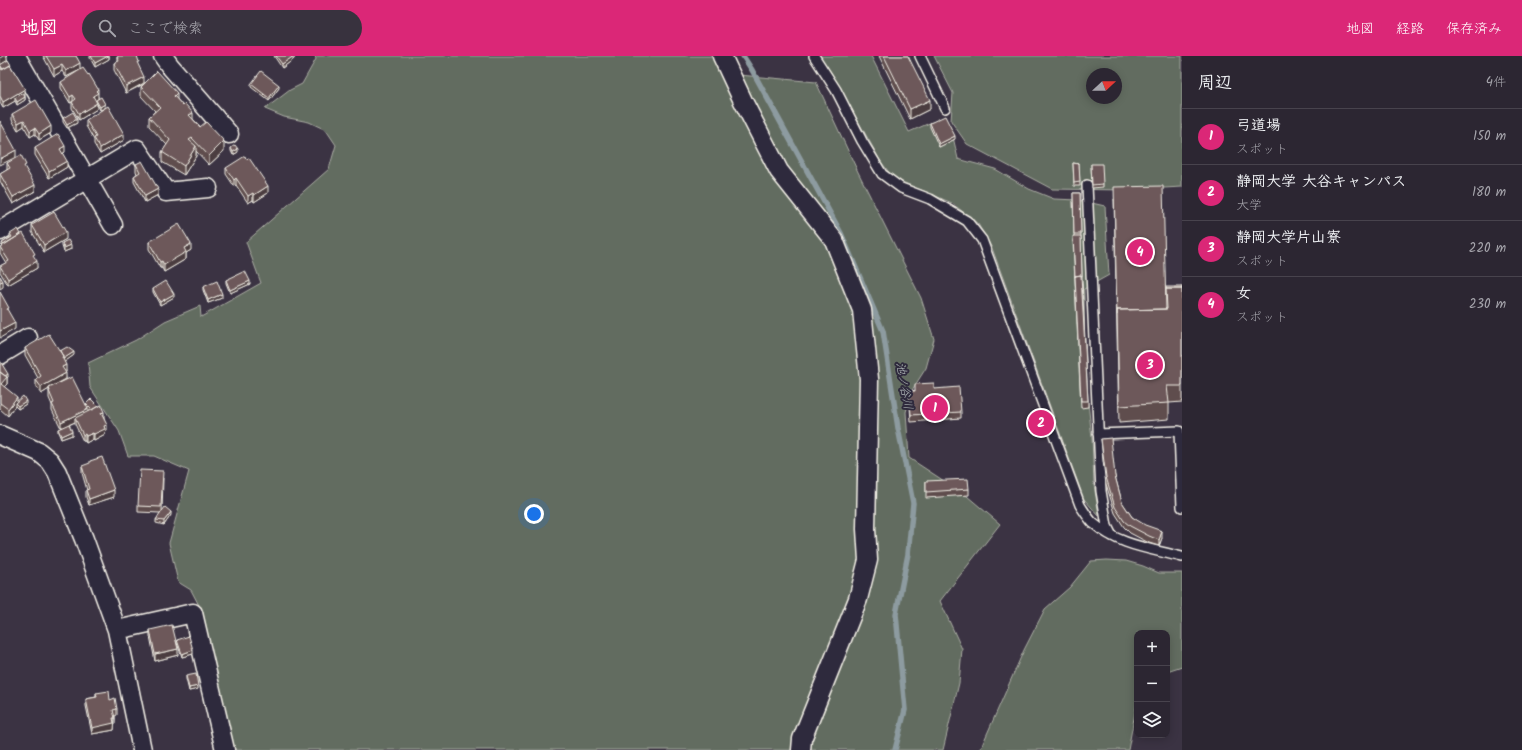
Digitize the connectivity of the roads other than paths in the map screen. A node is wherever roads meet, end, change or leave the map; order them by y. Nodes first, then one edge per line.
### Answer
1 (16, 56) edge
2 (164, 56) edge
3 (722, 56) edge
4 (814, 56) edge
5 (920, 56) edge
6 (945, 108) dead end
7 (228, 134) dead end
8 (87, 180) junction
9 (1087, 185) dead end
10 (208, 188) dead end
11 (2, 224) edge
12 (113, 225) dead end
13 (28, 338) dead end
14 (0, 355) edge
15 (1098, 434) junction
16 (0, 435) edge
17 (1182, 507) edge
18 (1112, 536) junction
19 (1182, 557) edge
20 (117, 630) junction
21 (142, 750) edge
22 (225, 750) edge
23 (801, 750) edge

1 - 8 street
2 - 7 street
3 - 23 street
4 - 18 lane
5 - 6 lane
8 - 10 street
8 - 11 street
8 - 12 street
9 - 15 lane
13 - 14 street
15 - 17 lane
15 - 18 lane
16 - 20 street
18 - 19 lane
20 - 21 street
20 - 22 street

